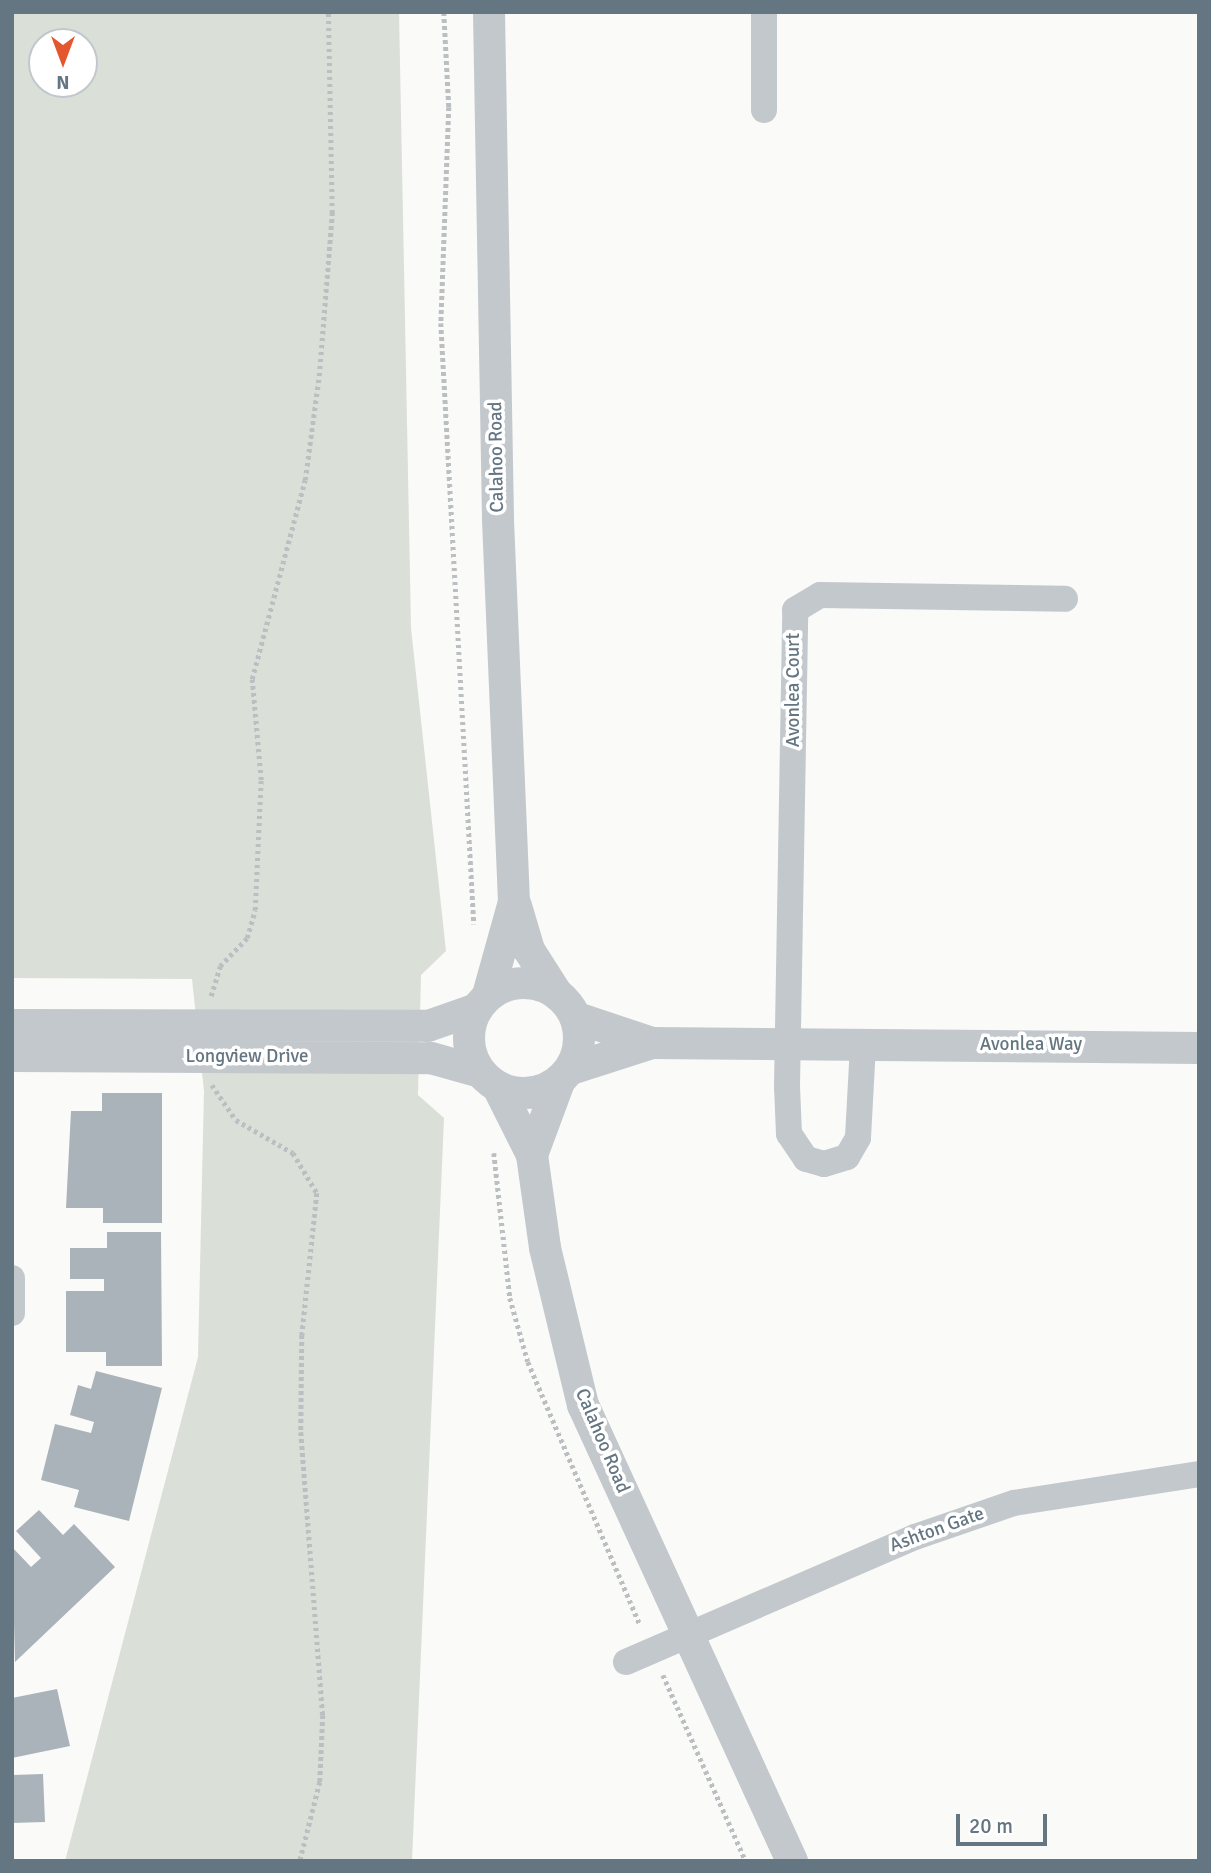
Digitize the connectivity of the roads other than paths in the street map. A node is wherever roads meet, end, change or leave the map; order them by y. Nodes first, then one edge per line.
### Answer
1 (489, 12) edge
2 (764, 12) edge
3 (764, 110) dead end
4 (1065, 599) dead end
5 (514, 902) junction
6 (555, 991) junction
7 (483, 1002) junction
8 (577, 1018) junction
9 (12, 1025) edge
10 (652, 1043) junction
11 (793, 1045) junction
12 (863, 1045) junction
13 (1199, 1048) edge
14 (12, 1056) edge
15 (565, 1075) junction
16 (489, 1079) junction
17 (532, 1154) junction
18 (12, 1278) edge
19 (12, 1313) edge
20 (1199, 1474) edge
21 (689, 1634) junction
22 (626, 1662) dead end
23 (792, 1861) edge

1 - 5 street, Calahoo Road
2 - 3 street
4 - 11 street, Avonlea Court
5 - 6 street, Calahoo Road
5 - 7 street, Calahoo Road
6 - 7 street
6 - 8 street
7 - 9 street, Longview Drive
7 - 16 street
8 - 10 street, Avonlea Way
8 - 15 street
10 - 11 street, Avonlea Way
10 - 15 street, Avonlea Way
11 - 12 street, Avonlea Way
11 - 12 street
12 - 13 street, Avonlea Way
14 - 16 street, Longview Drive
15 - 16 street
15 - 17 street, Calahoo Road
16 - 17 street, Calahoo Road
17 - 21 street, Calahoo Road
18 - 19 street
20 - 21 street, Ashton Gate
21 - 22 street
21 - 23 street, Calahoo Road

